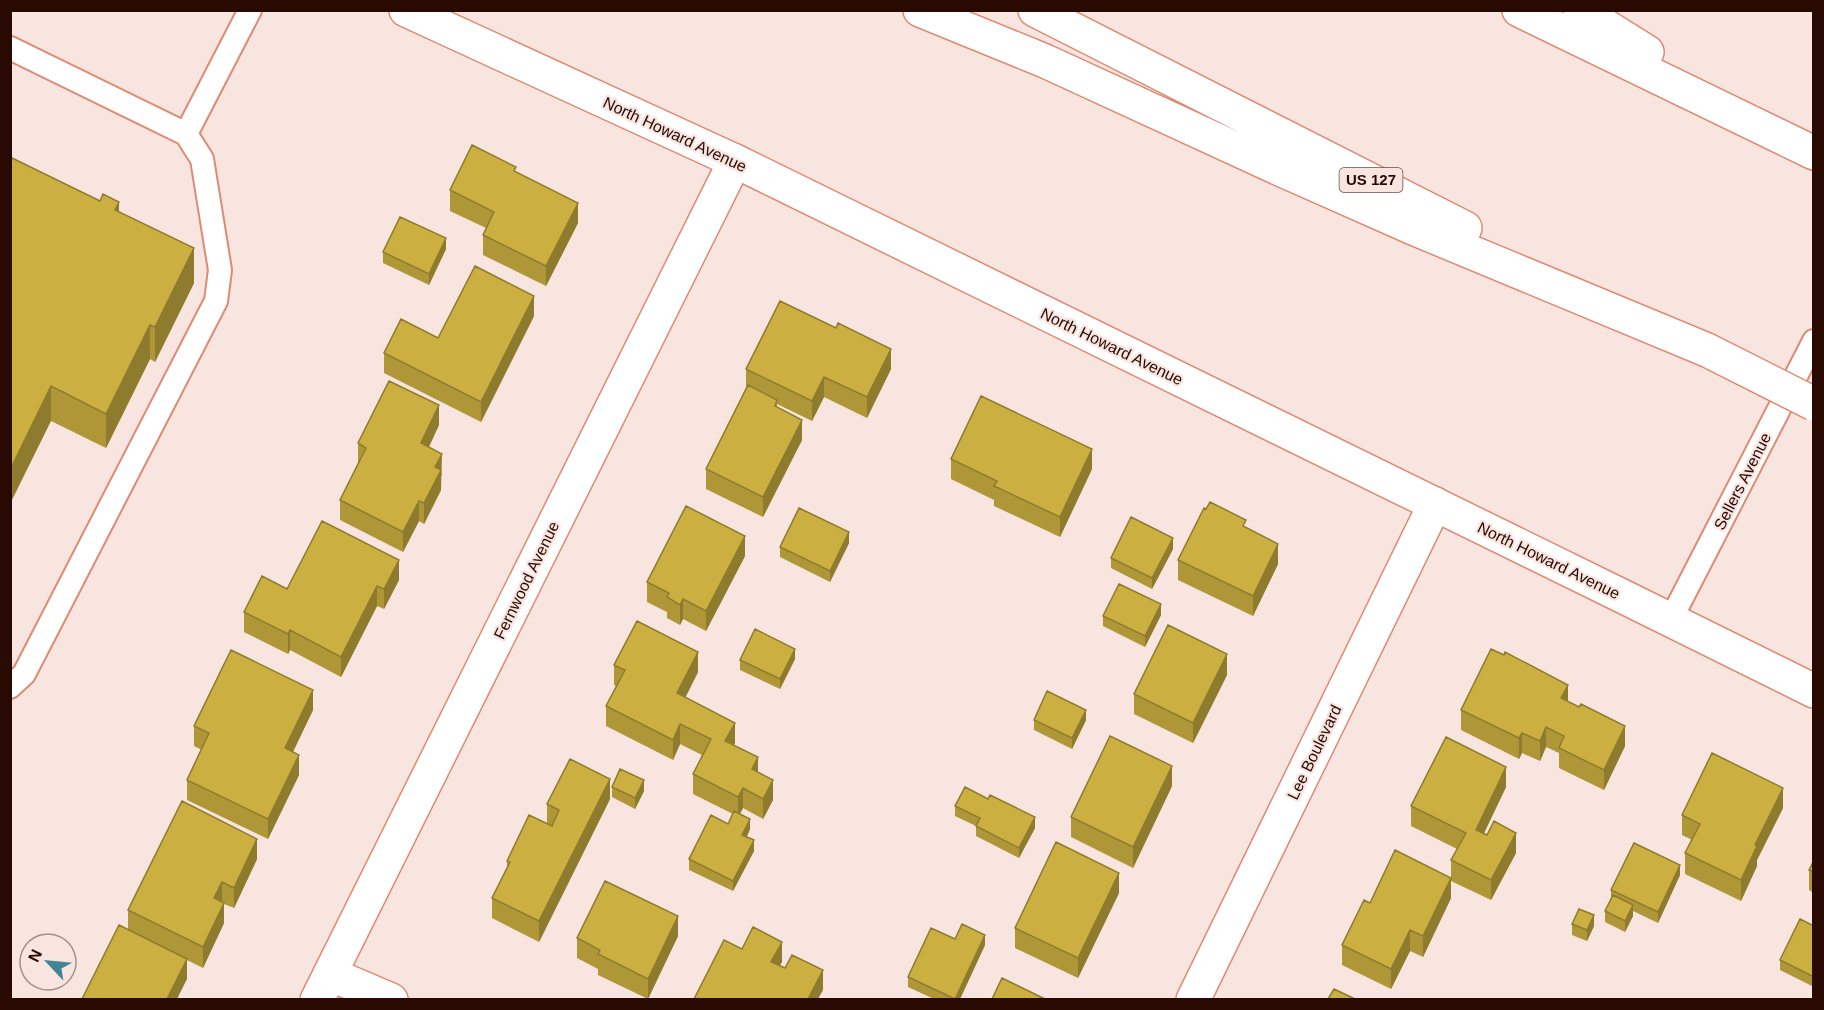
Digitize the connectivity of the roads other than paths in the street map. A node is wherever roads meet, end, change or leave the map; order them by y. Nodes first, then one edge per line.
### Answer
1 (250, 10) edge
2 (406, 10) edge
3 (920, 10) edge
4 (1035, 10) edge
5 (1519, 10) edge
6 (1580, 10) edge
7 (10, 48) edge
8 (186, 134) junction
9 (1809, 151) edge
10 (735, 161) junction
11 (1814, 341) edge
12 (1707, 350) junction
13 (1814, 404) edge
14 (1435, 504) junction
15 (1670, 621) junction
16 (10, 687) edge
17 (1814, 692) edge
18 (324, 987) edge
19 (391, 999) edge
20 (1192, 999) edge

1 - 8 lane
2 - 10 main road, North Howard Avenue
3 - 12 main road
4 - 12 main road, US 127
5 - 9 main road
6 - 9 main road
7 - 8 lane
8 - 16 lane
10 - 14 main road, North Howard Avenue
10 - 18 main road, Fernwood Avenue
11 - 15 lane, Sellers Avenue
12 - 13 main road, US 127, bridge
14 - 15 main road, North Howard Avenue
14 - 20 main road, Lee Boulevard
15 - 17 main road, North Howard Avenue
18 - 19 main road

